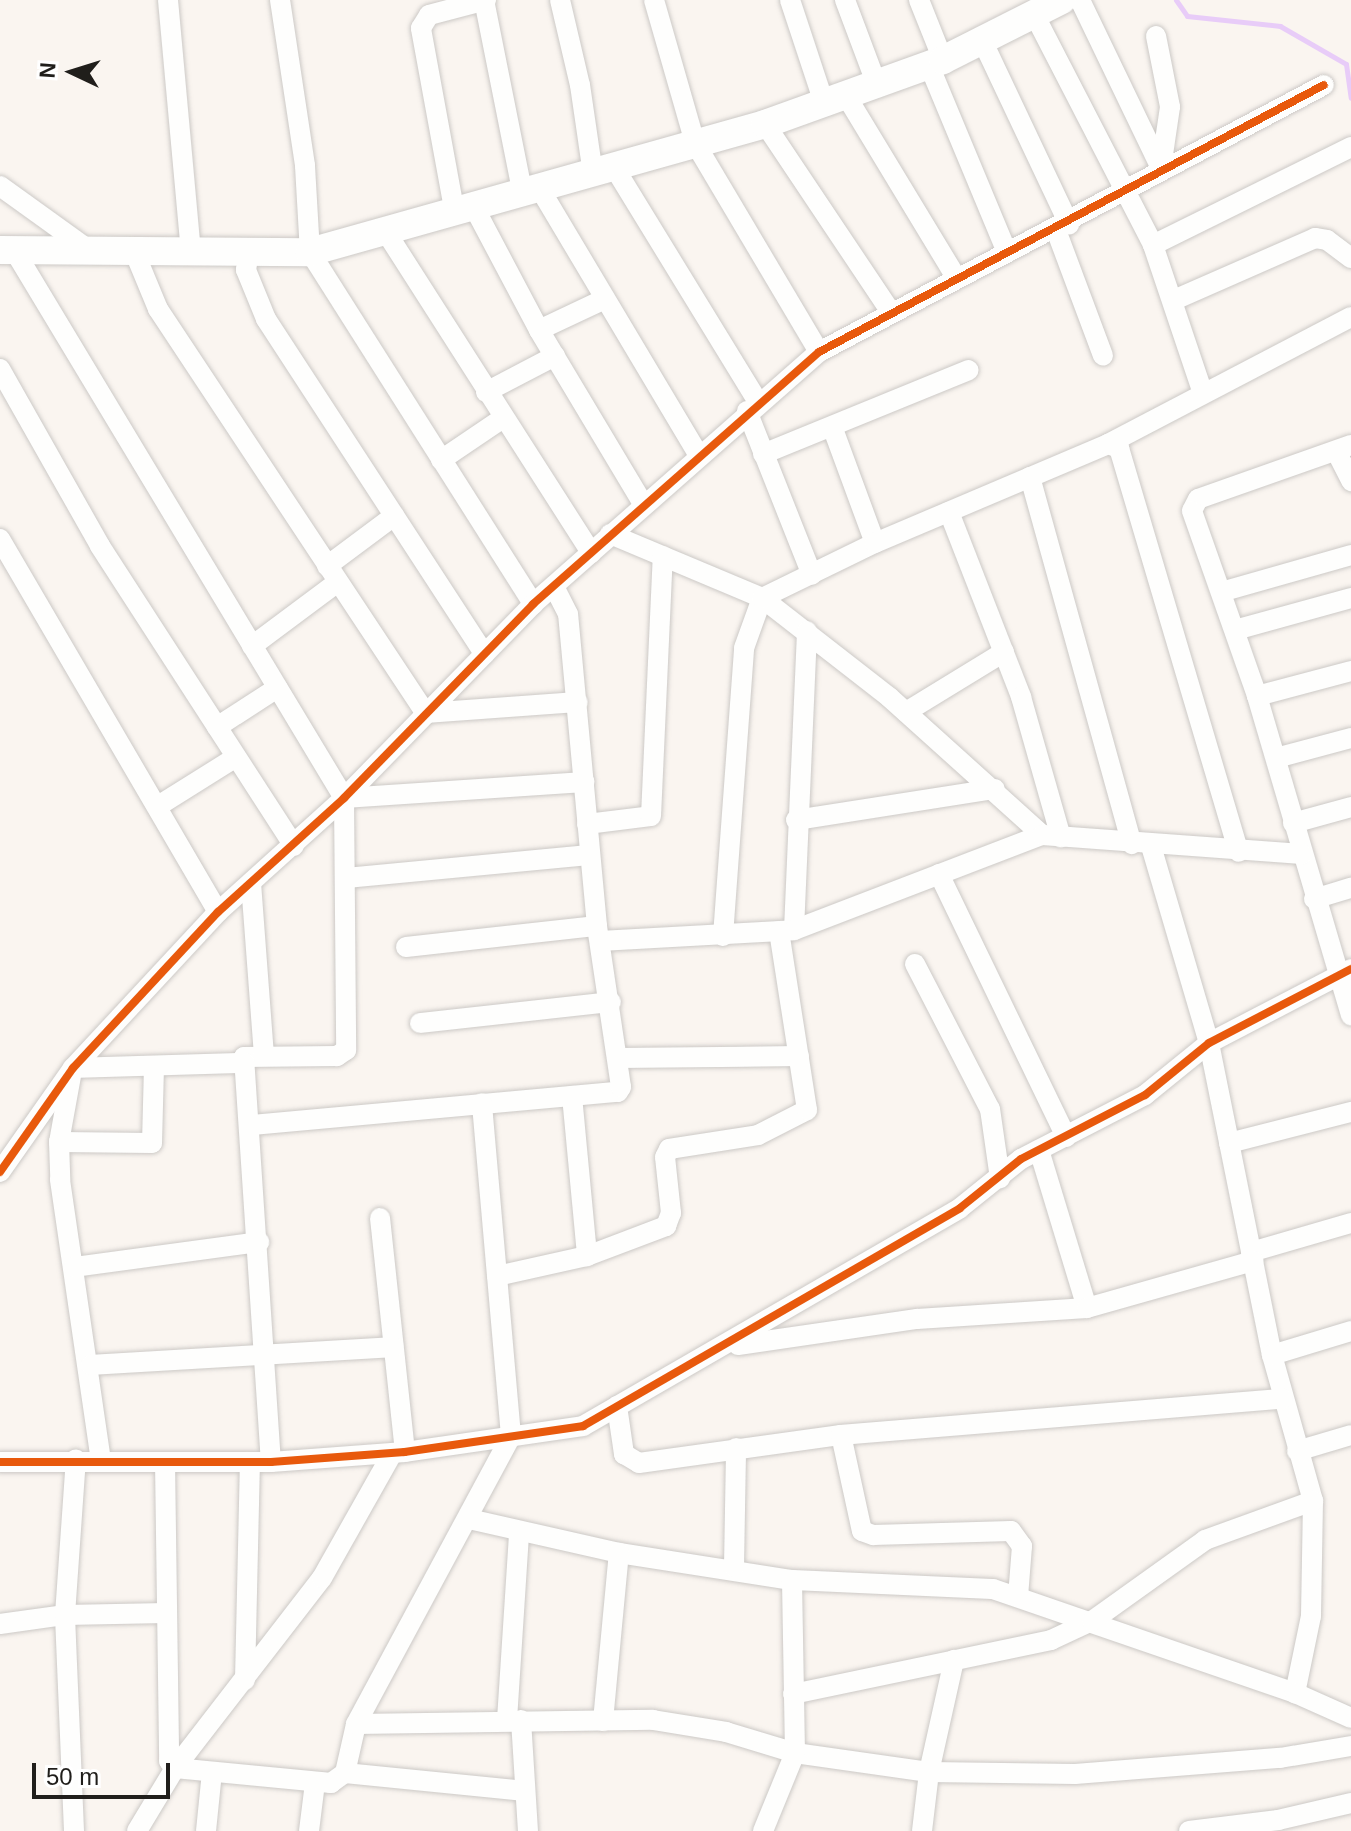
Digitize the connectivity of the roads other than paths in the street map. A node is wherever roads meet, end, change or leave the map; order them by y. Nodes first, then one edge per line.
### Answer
1 (168, 0) edge
2 (280, 0) edge
3 (485, 0) edge
4 (560, 0) edge
5 (654, 0) edge
6 (790, 0) edge
7 (845, 0) edge
8 (919, 0) edge
9 (1062, 0) edge
10 (1080, 0) edge
11 (1034, 14) junction
12 (1156, 36) dead end
13 (982, 40) junction
14 (936, 62) junction
15 (877, 85) junction
16 (1324, 85) dead end
17 (834, 99) junction
18 (765, 124) junction
19 (695, 143) junction
20 (1351, 147) edge
21 (1161, 168) junction
22 (603, 171) junction
23 (0, 186) edge
24 (1126, 187) junction
25 (531, 192) junction
26 (465, 212) junction
27 (1062, 227) junction
28 (386, 232) junction
29 (1153, 245) junction
30 (7, 250) edge
31 (89, 250) junction
32 (134, 251) junction
33 (310, 252) junction
34 (1007, 252) junction
35 (191, 254) junction
36 (249, 254) junction
37 (1351, 258) edge
38 (956, 277) junction
39 (605, 299) junction
40 (1174, 300) junction
41 (890, 311) junction
42 (1351, 317) edge
43 (539, 330) junction
44 (819, 352) junction
45 (555, 356) junction
46 (1103, 356) dead end
47 (0, 369) edge
48 (969, 370) dead end
49 (486, 392) junction
50 (1203, 394) junction
51 (753, 407) junction
52 (503, 418) junction
53 (833, 429) junction
54 (1108, 444) junction
55 (1344, 448) edge
56 (698, 454) junction
57 (763, 454) junction
58 (441, 460) junction
59 (1030, 477) junction
60 (1351, 481) edge
61 (643, 504) junction
62 (949, 512) junction
63 (394, 516) junction
64 (610, 534) junction
65 (0, 539) edge
66 (875, 543) junction
67 (591, 553) junction
68 (1351, 555) edge
69 (663, 556) junction
70 (333, 574) junction
71 (812, 575) junction
72 (554, 586) junction
73 (1221, 592) junction
74 (762, 598) junction
75 (1351, 598) edge
76 (533, 604) junction
77 (1235, 630) junction
78 (807, 631) junction
79 (252, 646) junction
80 (1004, 652) junction
81 (484, 654) junction
82 (1351, 671) edge
83 (277, 688) junction
84 (1257, 696) junction
85 (578, 702) junction
86 (906, 712) junction
87 (425, 713) junction
88 (217, 727) junction
89 (1351, 738) edge
90 (236, 757) junction
91 (1276, 758) junction
92 (584, 782) junction
93 (995, 789) junction
94 (344, 798) junction
95 (158, 806) junction
96 (1351, 807) edge
97 (796, 820) junction
98 (1293, 823) junction
99 (587, 824) junction
100 (1051, 836) junction
101 (1142, 845) junction
102 (294, 846) junction
103 (1239, 852) junction
104 (1302, 854) junction
105 (589, 855) junction
106 (939, 874) junction
107 (346, 878) junction
108 (251, 883) junction
109 (1351, 888) edge
110 (1314, 899) junction
111 (218, 912) junction
112 (787, 931) junction
113 (598, 934) junction
114 (723, 936) junction
115 (406, 947) dead end
116 (915, 964) dead end
117 (1344, 972) edge
118 (611, 1002) junction
119 (1351, 1015) edge
120 (420, 1023) dead end
121 (1209, 1043) junction
122 (799, 1056) junction
123 (618, 1058) junction
124 (254, 1060) junction
125 (73, 1068) junction
126 (154, 1069) junction
127 (572, 1096) junction
128 (482, 1103) junction
129 (1351, 1112) edge
130 (252, 1125) junction
131 (1066, 1137) junction
132 (59, 1142) junction
133 (1229, 1143) junction
134 (1039, 1150) junction
135 (0, 1172) edge
136 (1000, 1178) junction
137 (380, 1218) dead end
138 (1351, 1223) edge
139 (259, 1242) junction
140 (587, 1256) junction
141 (1252, 1256) junction
142 (74, 1267) junction
143 (497, 1276) junction
144 (1087, 1308) junction
145 (1351, 1331) edge
146 (393, 1347) junction
147 (727, 1347) junction
148 (1272, 1355) junction
149 (265, 1357) junction
150 (91, 1365) junction
151 (1283, 1399) junction
152 (617, 1406) junction
153 (841, 1435) junction
154 (1351, 1435) edge
155 (511, 1436) junction
156 (736, 1448) junction
157 (1297, 1451) junction
158 (398, 1453) junction
159 (76, 1459) junction
160 (101, 1460) junction
161 (0, 1462) edge
162 (165, 1462) junction
163 (261, 1462) junction
164 (1313, 1501) junction
165 (469, 1519) junction
166 (519, 1532) junction
167 (619, 1553) junction
168 (734, 1567) junction
169 (792, 1580) junction
170 (1018, 1597) junction
171 (166, 1613) junction
172 (65, 1615) junction
173 (1092, 1621) junction
174 (0, 1624) edge
175 (954, 1660) junction
176 (245, 1680) junction
177 (1295, 1693) junction
178 (793, 1694) junction
179 (1351, 1718) edge
180 (514, 1720) junction
181 (603, 1721) junction
182 (356, 1724) junction
183 (1351, 1746) edge
184 (795, 1753) junction
185 (175, 1768) junction
186 (212, 1772) junction
187 (929, 1772) junction
188 (345, 1773) junction
189 (315, 1783) junction
190 (525, 1791) junction
191 (1351, 1803) edge
192 (74, 1831) edge
193 (137, 1831) edge
194 (206, 1831) edge
195 (309, 1831) edge
196 (528, 1831) edge
197 (763, 1831) edge
198 (922, 1831) edge
199 (1189, 1831) edge

1 - 35 street
2 - 33 street
3 - 25 street
3 - 26 street
4 - 22 street
5 - 19 street
6 - 17 street
7 - 15 street
8 - 14 street
9 - 11 street
10 - 21 street
11 - 13 street
11 - 24 street
12 - 21 street
13 - 14 street
13 - 27 street
14 - 15 street
14 - 34 street
15 - 17 street
16 - 21 street
17 - 18 street
17 - 38 street
18 - 19 street
18 - 41 street
19 - 22 street
19 - 44 street
20 - 29 street
21 - 24 street
22 - 25 street
22 - 51 street
23 - 31 street
24 - 27 street
24 - 29 street
25 - 26 street
25 - 39 street
26 - 28 street
26 - 43 street
27 - 34 street
27 - 46 street
28 - 33 street
28 - 49 street
29 - 40 street
30 - 31 street
30 - 79 street
31 - 32 street
32 - 35 street
32 - 70 street
33 - 36 street
33 - 58 street
34 - 38 street
35 - 36 street
36 - 63 street
37 - 40 street
38 - 41 street
39 - 43 street
39 - 56 street
40 - 50 street
41 - 44 street
42 - 50 street
43 - 45 street
44 - 51 street
45 - 49 street
45 - 61 street
47 - 88 street
48 - 53 street
49 - 52 street
50 - 54 street
51 - 56 street
51 - 57 street
52 - 58 street
52 - 67 street
53 - 57 street
53 - 66 street
54 - 59 street
54 - 103 street
55 - 60 street
55 - 73 street
56 - 61 street
57 - 71 street
58 - 76 street
59 - 62 street
59 - 101 street
61 - 64 street
62 - 66 street
62 - 80 street
63 - 70 street
63 - 81 street
64 - 67 street
64 - 69 street
65 - 95 street
66 - 71 street
67 - 72 street
68 - 73 street
69 - 74 street
69 - 99 street
70 - 79 street
70 - 87 street
71 - 74 street
72 - 76 street
72 - 85 street
73 - 77 street
74 - 78 street
74 - 114 street
75 - 77 street
76 - 81 street
77 - 84 street
78 - 86 street
78 - 97 street
79 - 83 street
80 - 86 street
80 - 100 street
81 - 87 street
82 - 84 street
83 - 88 street
83 - 94 street
84 - 91 street
85 - 87 street
85 - 92 street
86 - 93 street
87 - 94 street
88 - 90 street
89 - 91 street
90 - 95 street
90 - 102 street
91 - 98 street
92 - 94 street
92 - 99 street
93 - 97 street
93 - 100 street
94 - 102 street
94 - 107 street
95 - 111 street
96 - 98 street
97 - 112 street
98 - 104 street
99 - 105 street
100 - 101 street
100 - 106 street
101 - 103 street
101 - 121 street
102 - 108 street
103 - 104 street
104 - 110 street
105 - 107 street
105 - 113 street
106 - 112 street
106 - 131 street
107 - 124 street
108 - 111 street
108 - 124 street
109 - 110 street
110 - 117 street
111 - 125 street
112 - 114 street
112 - 122 street
113 - 114 street
113 - 115 street
113 - 118 street
116 - 136 street
117 - 119 street
117 - 121 street
118 - 120 street
118 - 123 street
121 - 131 street
121 - 133 street
122 - 123 street
122 - 140 street
123 - 127 street
124 - 126 street
124 - 130 street
125 - 126 street
125 - 132 street
125 - 135 street
126 - 132 street
127 - 128 street
127 - 140 street
128 - 130 street
128 - 143 street
129 - 133 street
130 - 139 street
131 - 134 street
132 - 142 street
133 - 141 street
134 - 136 street
134 - 144 street
136 - 147 street
137 - 146 street
138 - 141 street
139 - 142 street
139 - 149 street
140 - 143 street
141 - 144 street
141 - 148 street
142 - 150 street
143 - 155 street
144 - 147 street
145 - 148 street
146 - 149 street
146 - 158 street
147 - 152 street
148 - 151 street
149 - 150 street
149 - 163 street
150 - 160 street
151 - 153 street
151 - 157 street
152 - 155 street
152 - 156 street
153 - 156 street
153 - 170 street
154 - 157 street
155 - 158 street
155 - 165 street
156 - 168 street
157 - 164 street
158 - 163 street
158 - 176 street
159 - 160 street
159 - 161 street
159 - 172 street
160 - 162 street
162 - 163 street
162 - 171 street
163 - 176 street
164 - 173 street
164 - 177 street
165 - 166 street
165 - 182 street
166 - 167 street
166 - 180 street
167 - 168 street
167 - 181 street
168 - 169 street
169 - 170 street
169 - 178 street
170 - 173 street
171 - 172 street
171 - 185 street
172 - 174 street
172 - 192 street
173 - 175 street
173 - 177 street
175 - 178 street
175 - 187 street
176 - 185 street
177 - 179 street
178 - 184 street
180 - 181 street
180 - 182 street
180 - 190 street
181 - 184 street
182 - 188 street
183 - 187 street
184 - 187 street
184 - 197 street
185 - 186 street
185 - 193 street
186 - 189 street
186 - 194 street
187 - 198 street
188 - 189 street
188 - 190 street
189 - 195 street
190 - 196 street
191 - 199 street

